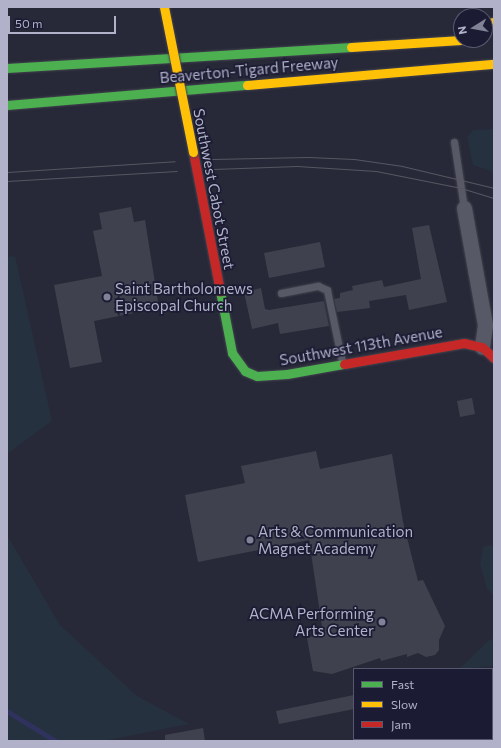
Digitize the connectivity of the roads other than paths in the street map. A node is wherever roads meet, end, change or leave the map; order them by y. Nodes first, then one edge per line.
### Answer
1 (164, 7) edge
2 (395, 34) dead end
3 (453, 40) edge
4 (358, 46) junction
5 (494, 64) edge
6 (7, 68) edge
7 (7, 105) edge
8 (454, 142) dead end
9 (464, 208) joint
10 (281, 293) dead end
11 (482, 347) junction
12 (494, 358) edge
13 (343, 364) junction
14 (245, 371) joint

1 - 14 main road, Southwest Cabot Street, bridge
2 - 4 main road
3 - 4 main road, Beaverton-Tigard Freeway
4 - 6 main road, Beaverton-Tigard Freeway
5 - 7 main road, Beaverton-Tigard Freeway
8 - 9 lane
9 - 11 street
10 - 13 lane
11 - 12 main road
11 - 13 main road, Southwest 113th Avenue
13 - 14 main road, Southwest 113th Avenue

